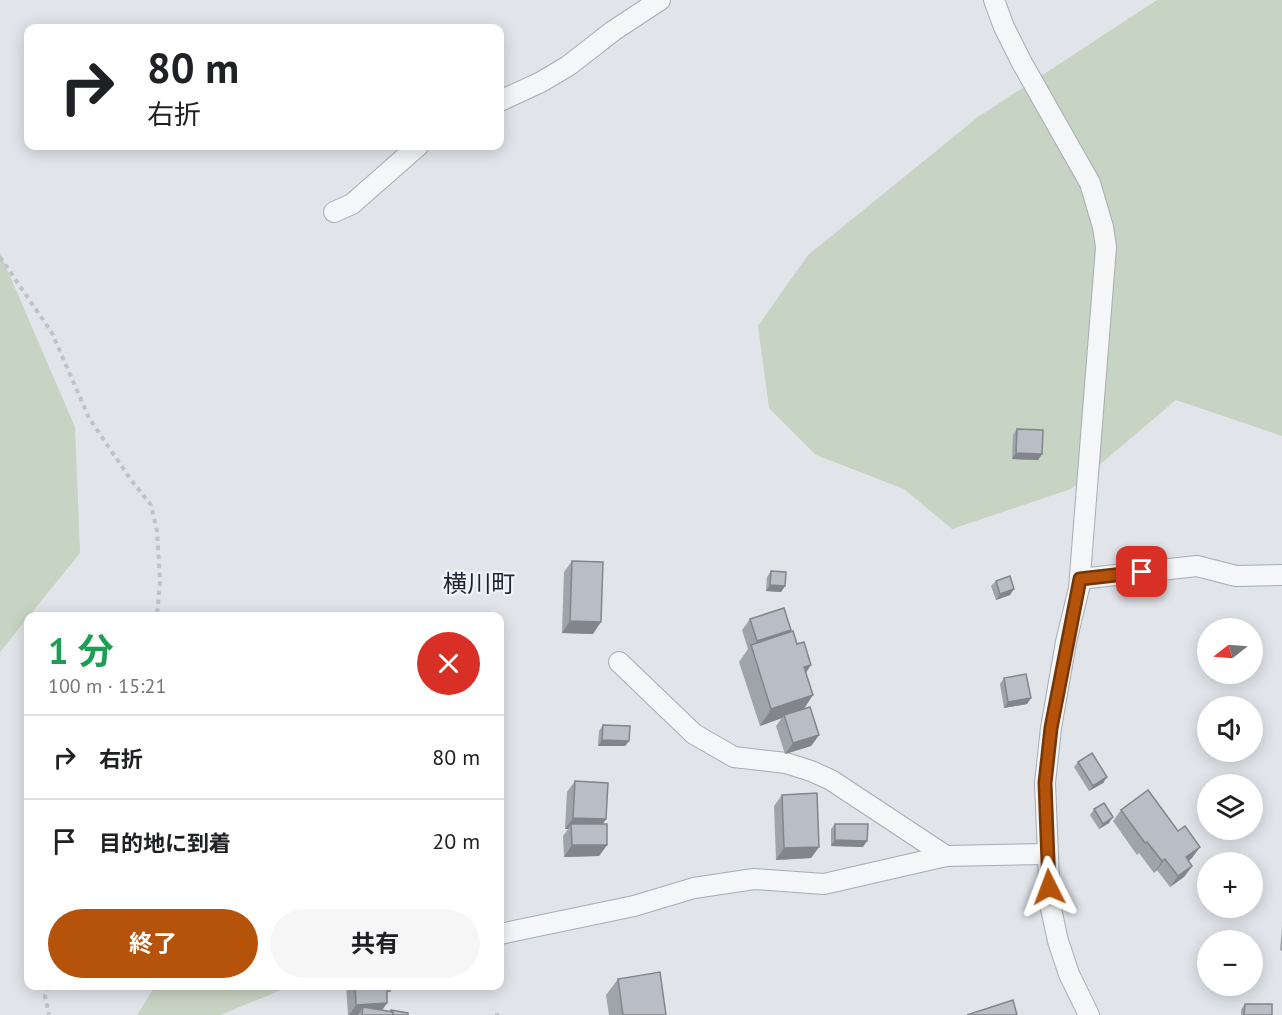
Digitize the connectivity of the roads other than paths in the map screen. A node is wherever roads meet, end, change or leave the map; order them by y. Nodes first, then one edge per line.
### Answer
1 (660, 0) edge
2 (994, 0) edge
3 (504, 99) edge
4 (412, 150) edge
5 (334, 212) dead end
6 (1282, 575) edge
7 (1080, 579) junction
8 (619, 662) dead end
9 (1047, 854) junction
10 (946, 856) junction
11 (504, 933) edge
12 (1089, 1015) edge

1 - 3 street
2 - 7 street
4 - 5 street
6 - 7 street
7 - 9 street
8 - 10 street
9 - 10 street
9 - 12 street
10 - 11 street

